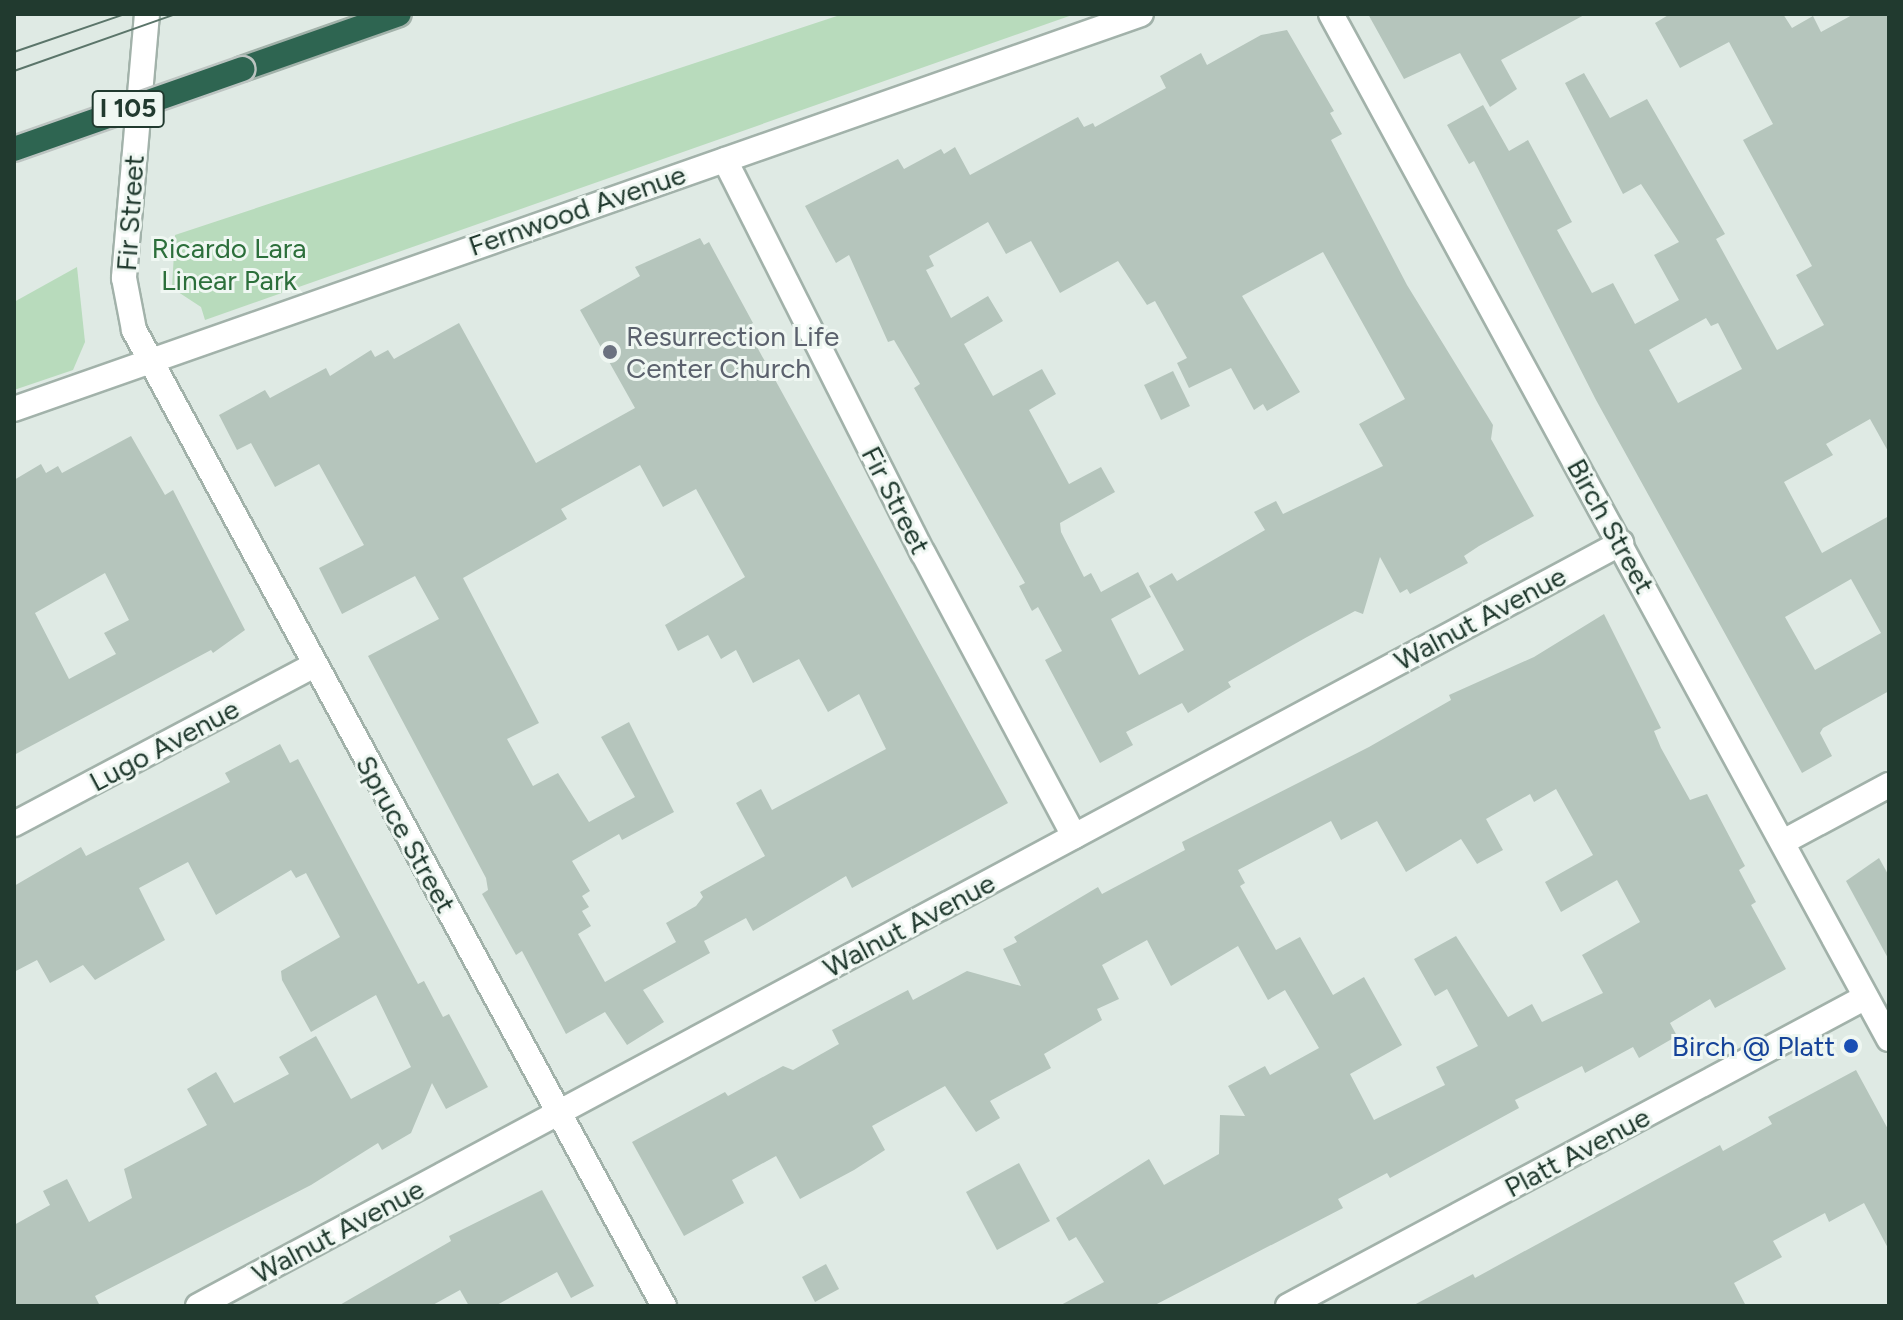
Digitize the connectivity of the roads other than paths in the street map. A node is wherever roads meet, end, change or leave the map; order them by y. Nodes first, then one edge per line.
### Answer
1 (147, 14) edge
2 (399, 14) edge
3 (1141, 14) edge
4 (1331, 14) edge
5 (14, 149) edge
6 (725, 160) junction
7 (148, 361) junction
8 (14, 409) edge
9 (1621, 543) junction
10 (314, 665) junction
11 (1889, 785) edge
12 (14, 824) edge
13 (1074, 836) junction
14 (1783, 842) junction
15 (1866, 997) junction
16 (1889, 1039) edge
17 (558, 1113) junction
18 (198, 1306) edge
19 (664, 1306) edge
20 (1288, 1306) edge

1 - 7 street, Fir Street
2 - 5 highway, I 105, bridge
3 - 6 street, Fernwood Avenue
4 - 9 street, Birch Street
6 - 7 street, Fernwood Avenue
6 - 13 street, Fir Street
7 - 8 street, Fernwood Avenue
7 - 10 street, Spruce Street
9 - 13 street, Walnut Avenue
9 - 14 street, Birch Street
10 - 12 street, Lugo Avenue
10 - 17 street, Spruce Street
11 - 14 street
13 - 17 street, Walnut Avenue
14 - 15 street, Birch Street
15 - 16 street, Birch Street
15 - 20 street, Platt Avenue
17 - 18 street, Walnut Avenue
17 - 19 street, Spruce Street

